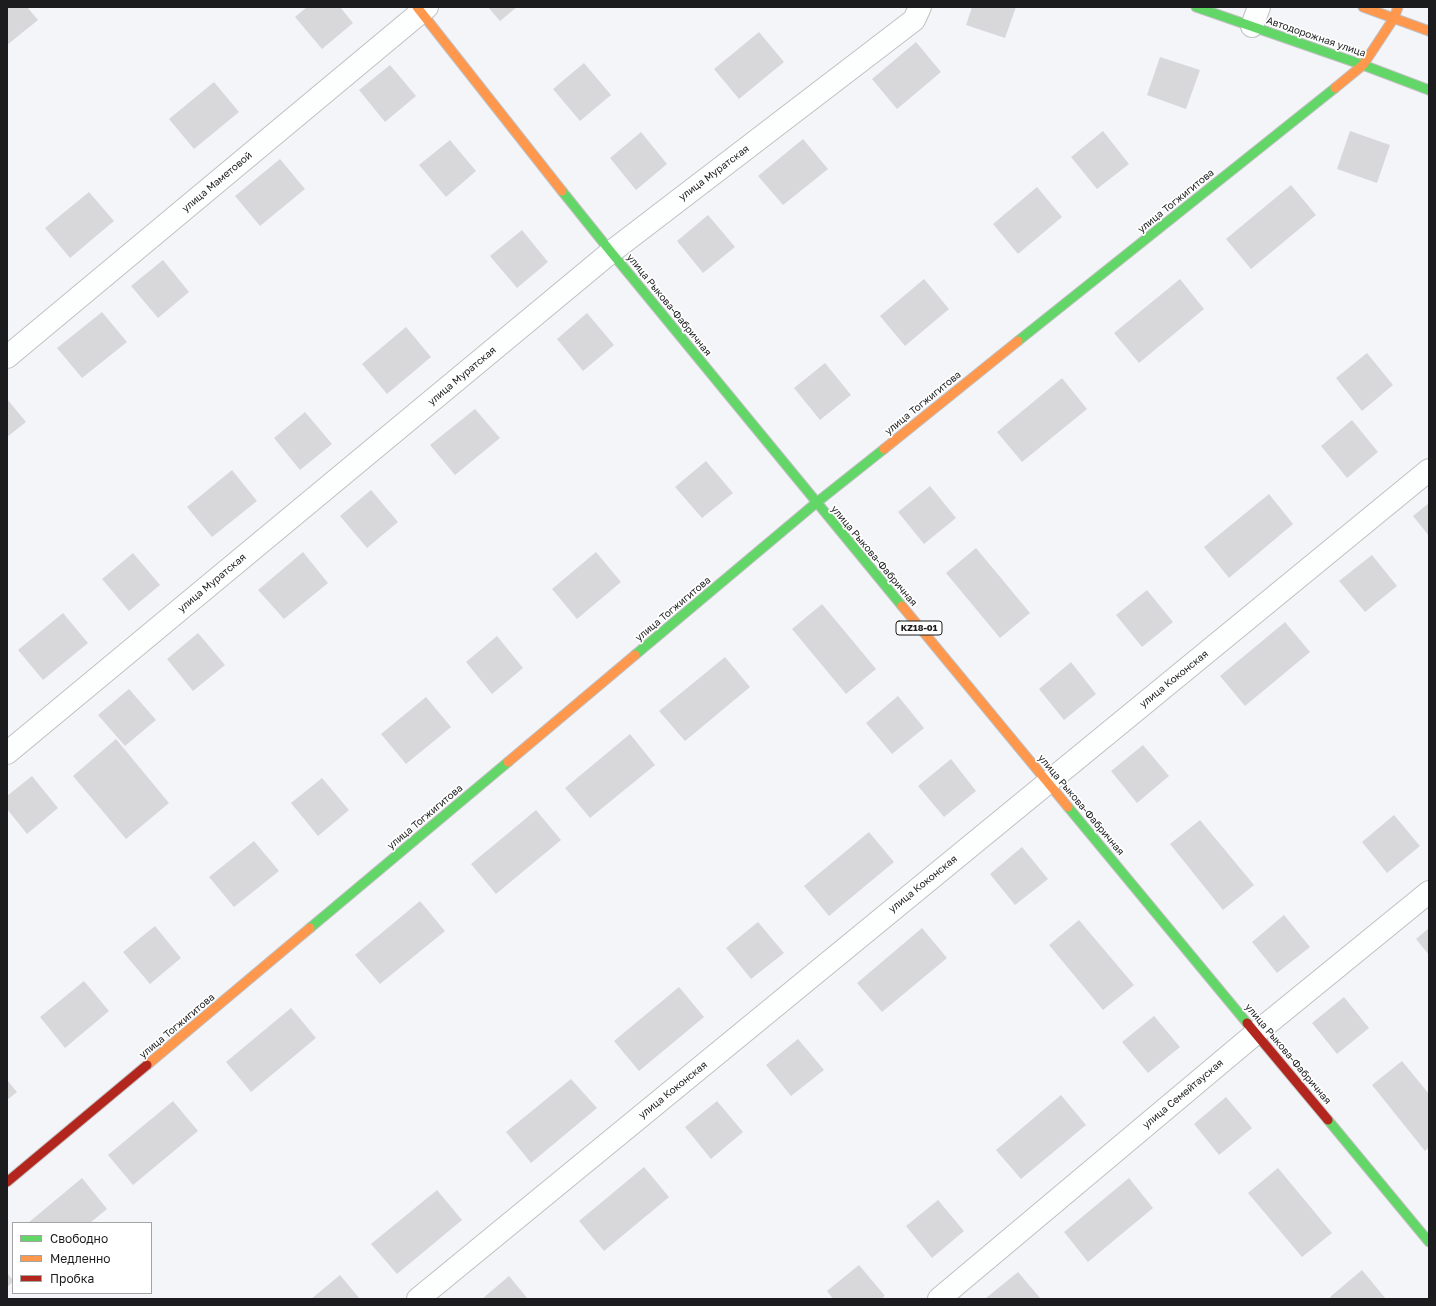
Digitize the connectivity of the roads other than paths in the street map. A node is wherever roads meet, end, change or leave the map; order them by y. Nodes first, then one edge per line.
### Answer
1 (920, 7) edge
2 (1196, 7) edge
3 (1363, 7) edge
4 (1398, 7) edge
5 (422, 9) edge
6 (1255, 17) edge
7 (1394, 18) junction
8 (1429, 32) edge
9 (1363, 65) junction
10 (1429, 90) edge
11 (611, 252) junction
12 (7, 357) edge
13 (1429, 470) edge
14 (816, 503) junction
15 (7, 753) edge
16 (1047, 782) junction
17 (1429, 892) edge
18 (1256, 1033) junction
19 (7, 1182) edge
20 (1429, 1242) edge
21 (418, 1299) edge
22 (939, 1299) edge

1 - 11 street, улица Муратская
2 - 6 main road, Автодорожная улица
3 - 7 main road
4 - 7 main road, улица Тогжигитова
5 - 11 main road, улица Рыкова-Фабричная / KZ18-01
5 - 12 street, улица Маметовой
6 - 9 main road, Автодорожная улица
7 - 8 main road
7 - 9 main road, улица Тогжигитова
9 - 10 main road, Автодорожная улица
9 - 14 main road, улица Тогжигитова
11 - 14 main road, улица Рыкова-Фабричная / KZ18-01
11 - 15 street, улица Муратская
13 - 16 street, улица Коконская
14 - 16 main road, улица Рыкова-Фабричная / KZ18-01
14 - 19 main road, улица Тогжигитова
16 - 18 main road, улица Рыкова-Фабричная / KZ18-01
16 - 21 street, улица Коконская
17 - 18 street, улица Семейтауская
18 - 20 main road, улица Рыкова-Фабричная / KZ18-01
18 - 22 street, улица Семейтауская

